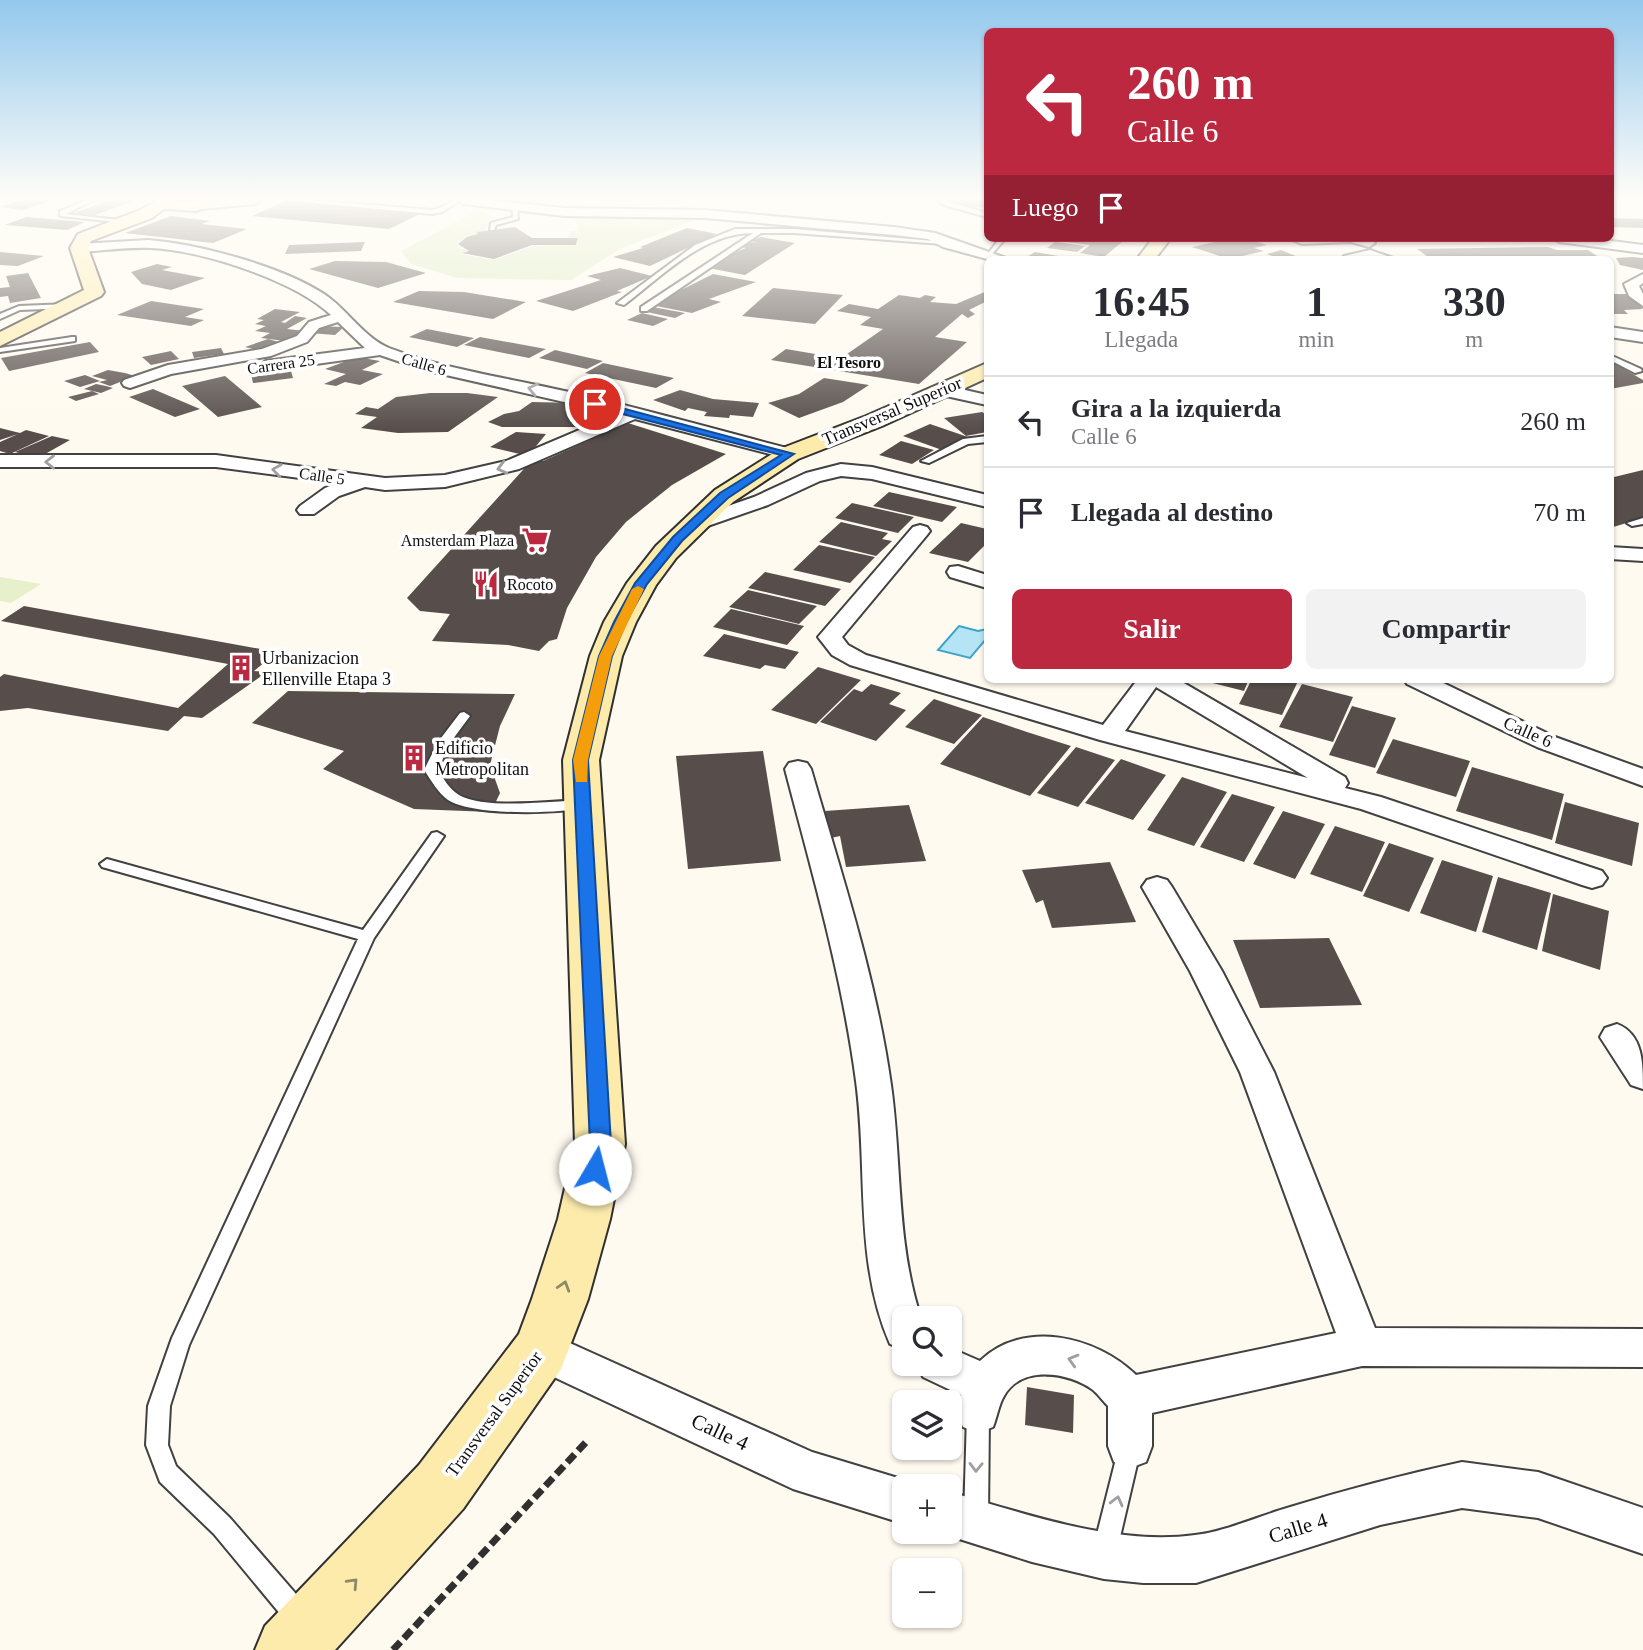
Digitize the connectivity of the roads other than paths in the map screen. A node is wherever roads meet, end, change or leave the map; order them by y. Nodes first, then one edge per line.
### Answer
1 (89, 277) edge
2 (280, 277) edge
3 (656, 277) edge
4 (692, 277) edge
5 (1643, 278) edge
6 (1643, 302) edge
7 (621, 303) dead end
8 (68, 306) junction
9 (644, 309) dead end
10 (1, 315) edge
11 (340, 317) junction
12 (26, 327) junction
13 (1614, 333) edge
14 (1643, 337) edge
15 (72, 339) dead end
16 (0, 340) edge
17 (0, 350) edge
18 (381, 351) junction
19 (1614, 359) edge
20 (984, 371) edge
21 (1638, 371) dead end
22 (181, 380) dead end
23 (130, 383) dead end
24 (943, 390) junction
25 (984, 399) edge
26 (632, 414) junction
27 (984, 439) edge
28 (0, 461) edge
29 (926, 461) dead end
30 (785, 473) junction
31 (363, 481) junction
32 (984, 500) edge
33 (307, 510) dead end
34 (689, 526) junction
35 (920, 531) dead end
36 (1614, 552) edge
37 (1643, 555) edge
38 (958, 572) dead end
39 (984, 581) edge
40 (1147, 683) edge
41 (1167, 683) edge
42 (1424, 683) edge
43 (464, 716) dead end
44 (1109, 735) junction
45 (798, 769) dead end
46 (1643, 778) edge
47 (1371, 803) junction
48 (583, 804) junction
49 (437, 836) dead end
50 (107, 864) dead end
51 (1592, 878) dead end
52 (1157, 887) dead end
53 (367, 936) junction
54 (1617, 1037) dead end
55 (1643, 1076) edge
56 (895, 1306) edge
57 (1362, 1347) junction
58 (1643, 1348) edge
59 (541, 1350) junction
60 (954, 1376) edge
61 (1129, 1397) junction
62 (981, 1398) junction
63 (1130, 1446) joint
64 (892, 1498) edge
65 (963, 1519) edge
66 (1643, 1531) edge
67 (1104, 1555) junction
68 (299, 1640) edge

1 - 8 main road
2 - 11 street, Calle 6
3 - 7 lane
4 - 9 lane
5 - 6 street
8 - 10 lane
8 - 12 main road
10 - 12 lane
11 - 18 street, Calle 6
11 - 23 street
12 - 16 main road
13 - 14 street
15 - 17 lane
18 - 22 street, Carrera 25
26 -> 18 street, Calle 6
19 - 21 lane
20 - 24 main road, Transversal Superior
24 - 25 street
24 - 30 main road, Transversal Superior
26 - 30 street, Calle 6
26 -> 31 street, Calle 5
27 - 29 lane
31 -> 28 street, Calle 5
30 - 32 street
30 - 34 street
30 - 34 main road, Transversal Superior
31 - 33 street
34 - 48 main road, Transversal Superior
35 - 44 street
36 - 37 street
38 - 39 street
40 - 44 street
41 - 47 street
42 - 46 street, Calle 6
43 - 48 lane
44 - 47 street
45 - 56 street
47 - 51 street
59 -> 48 main road, Transversal Superior
49 - 53 lane
50 - 53 lane
52 - 57 street
53 - 68 lane
54 - 55 street
57 - 58 street
57 - 61 street
59 - 64 street, Calle 4
68 -> 59 main road, Transversal Superior
60 - 62 street
61 -> 62 street
61 - 63 street
62 -> 65 lane
67 -> 63 lane
65 - 67 street, Calle 4
66 - 67 street, Calle 4

